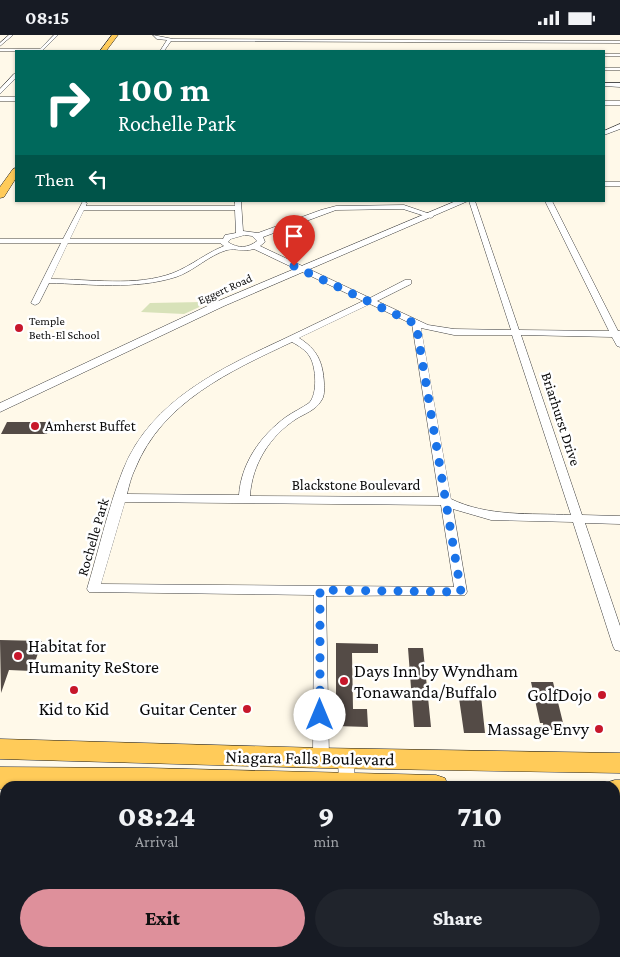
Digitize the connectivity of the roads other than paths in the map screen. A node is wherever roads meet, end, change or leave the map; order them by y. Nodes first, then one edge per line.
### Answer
1 (11, 35) edge
2 (56, 35) edge
3 (115, 35) edge
4 (155, 35) edge
5 (383, 35) edge
6 (550, 35) edge
7 (169, 40) junction
8 (270, 40) edge
9 (556, 42) junction
10 (620, 42) edge
11 (385, 44) junction
12 (0, 45) edge
13 (560, 47) dead end
14 (0, 50) edge
15 (15, 50) edge
16 (41, 50) edge
17 (104, 50) edge
18 (163, 50) edge
19 (605, 55) edge
20 (620, 55) edge
21 (605, 69) edge
22 (620, 69) edge
23 (15, 76) edge
24 (605, 85) edge
25 (620, 85) edge
26 (0, 92) edge
27 (0, 99) edge
28 (15, 99) edge
29 (605, 103) edge
30 (620, 103) edge
31 (620, 126) edge
32 (605, 133) edge
33 (13, 181) edge
34 (605, 184) edge
35 (620, 184) edge
36 (0, 195) edge
37 (462, 202) edge
38 (472, 202) edge
39 (549, 202) edge
40 (83, 205) edge
41 (238, 205) edge
42 (431, 216) junction
43 (240, 233) junction
44 (258, 236) junction
45 (0, 241) edge
46 (65, 242) junction
47 (226, 244) junction
48 (255, 247) junction
49 (302, 270) junction
50 (46, 281) junction
51 (408, 282) dead end
52 (369, 302) junction
53 (35, 303) dead end
54 (416, 324) junction
55 (516, 333) junction
56 (618, 334) edge
57 (292, 338) junction
58 (620, 344) edge
59 (0, 408) edge
60 (120, 498) junction
61 (244, 499) junction
62 (445, 501) junction
63 (578, 519) junction
64 (620, 520) edge
65 (320, 590) junction
66 (620, 645) edge
67 (0, 749) edge
68 (321, 758) junction
69 (346, 758) junction
70 (620, 763) edge
71 (0, 778) edge
72 (149, 781) edge
73 (347, 781) edge

1 - 12 street
2 - 16 street
3 - 17 main road
4 - 7 street
5 - 11 street
6 - 9 street
7 - 8 street
7 - 18 street
8 - 11 street
9 - 10 street
9 - 11 street
9 - 13 street
14 - 15 street
19 - 20 street
21 - 22 street
23 - 26 street
24 - 25 street
27 - 28 street
29 - 30 street
31 - 32 street
33 - 36 main road
34 - 35 street
37 - 42 street, Eggert Road
38 - 55 street, Briarhurst Drive
39 - 56 street
40 - 41 street
40 - 46 street
41 - 43 street
42 - 44 street
42 - 49 street, Eggert Road
43 - 44 street
43 - 47 street
44 - 48 street
45 - 46 street
46 - 47 street
46 - 50 street
47 - 48 street
47 - 50 street
48 - 49 street
49 - 52 street
49 - 59 street, Eggert Road
50 - 53 street
51 - 52 street, Rochelle Park
52 - 54 street
52 - 57 street, Rochelle Park
54 - 55 street
54 - 62 street
55 - 56 street
55 - 63 street, Briarhurst Drive
56 - 58 street
57 - 60 street, Rochelle Park
57 - 61 street
60 - 61 street, Blackstone Boulevard
60 - 65 street, Rochelle Park
61 - 62 street, Blackstone Boulevard
62 - 63 street, Blackstone Boulevard
62 - 65 street, Rochelle Park
63 - 64 street, Blackstone Boulevard
63 - 66 street, Briarhurst Drive
65 - 68 street
67 - 68 main road, Niagara Falls Boulevard
68 - 69 main road, Niagara Falls Boulevard
69 - 70 main road, Niagara Falls Boulevard
69 - 73 street
71 - 72 main road, Niagara Falls Boulevard

